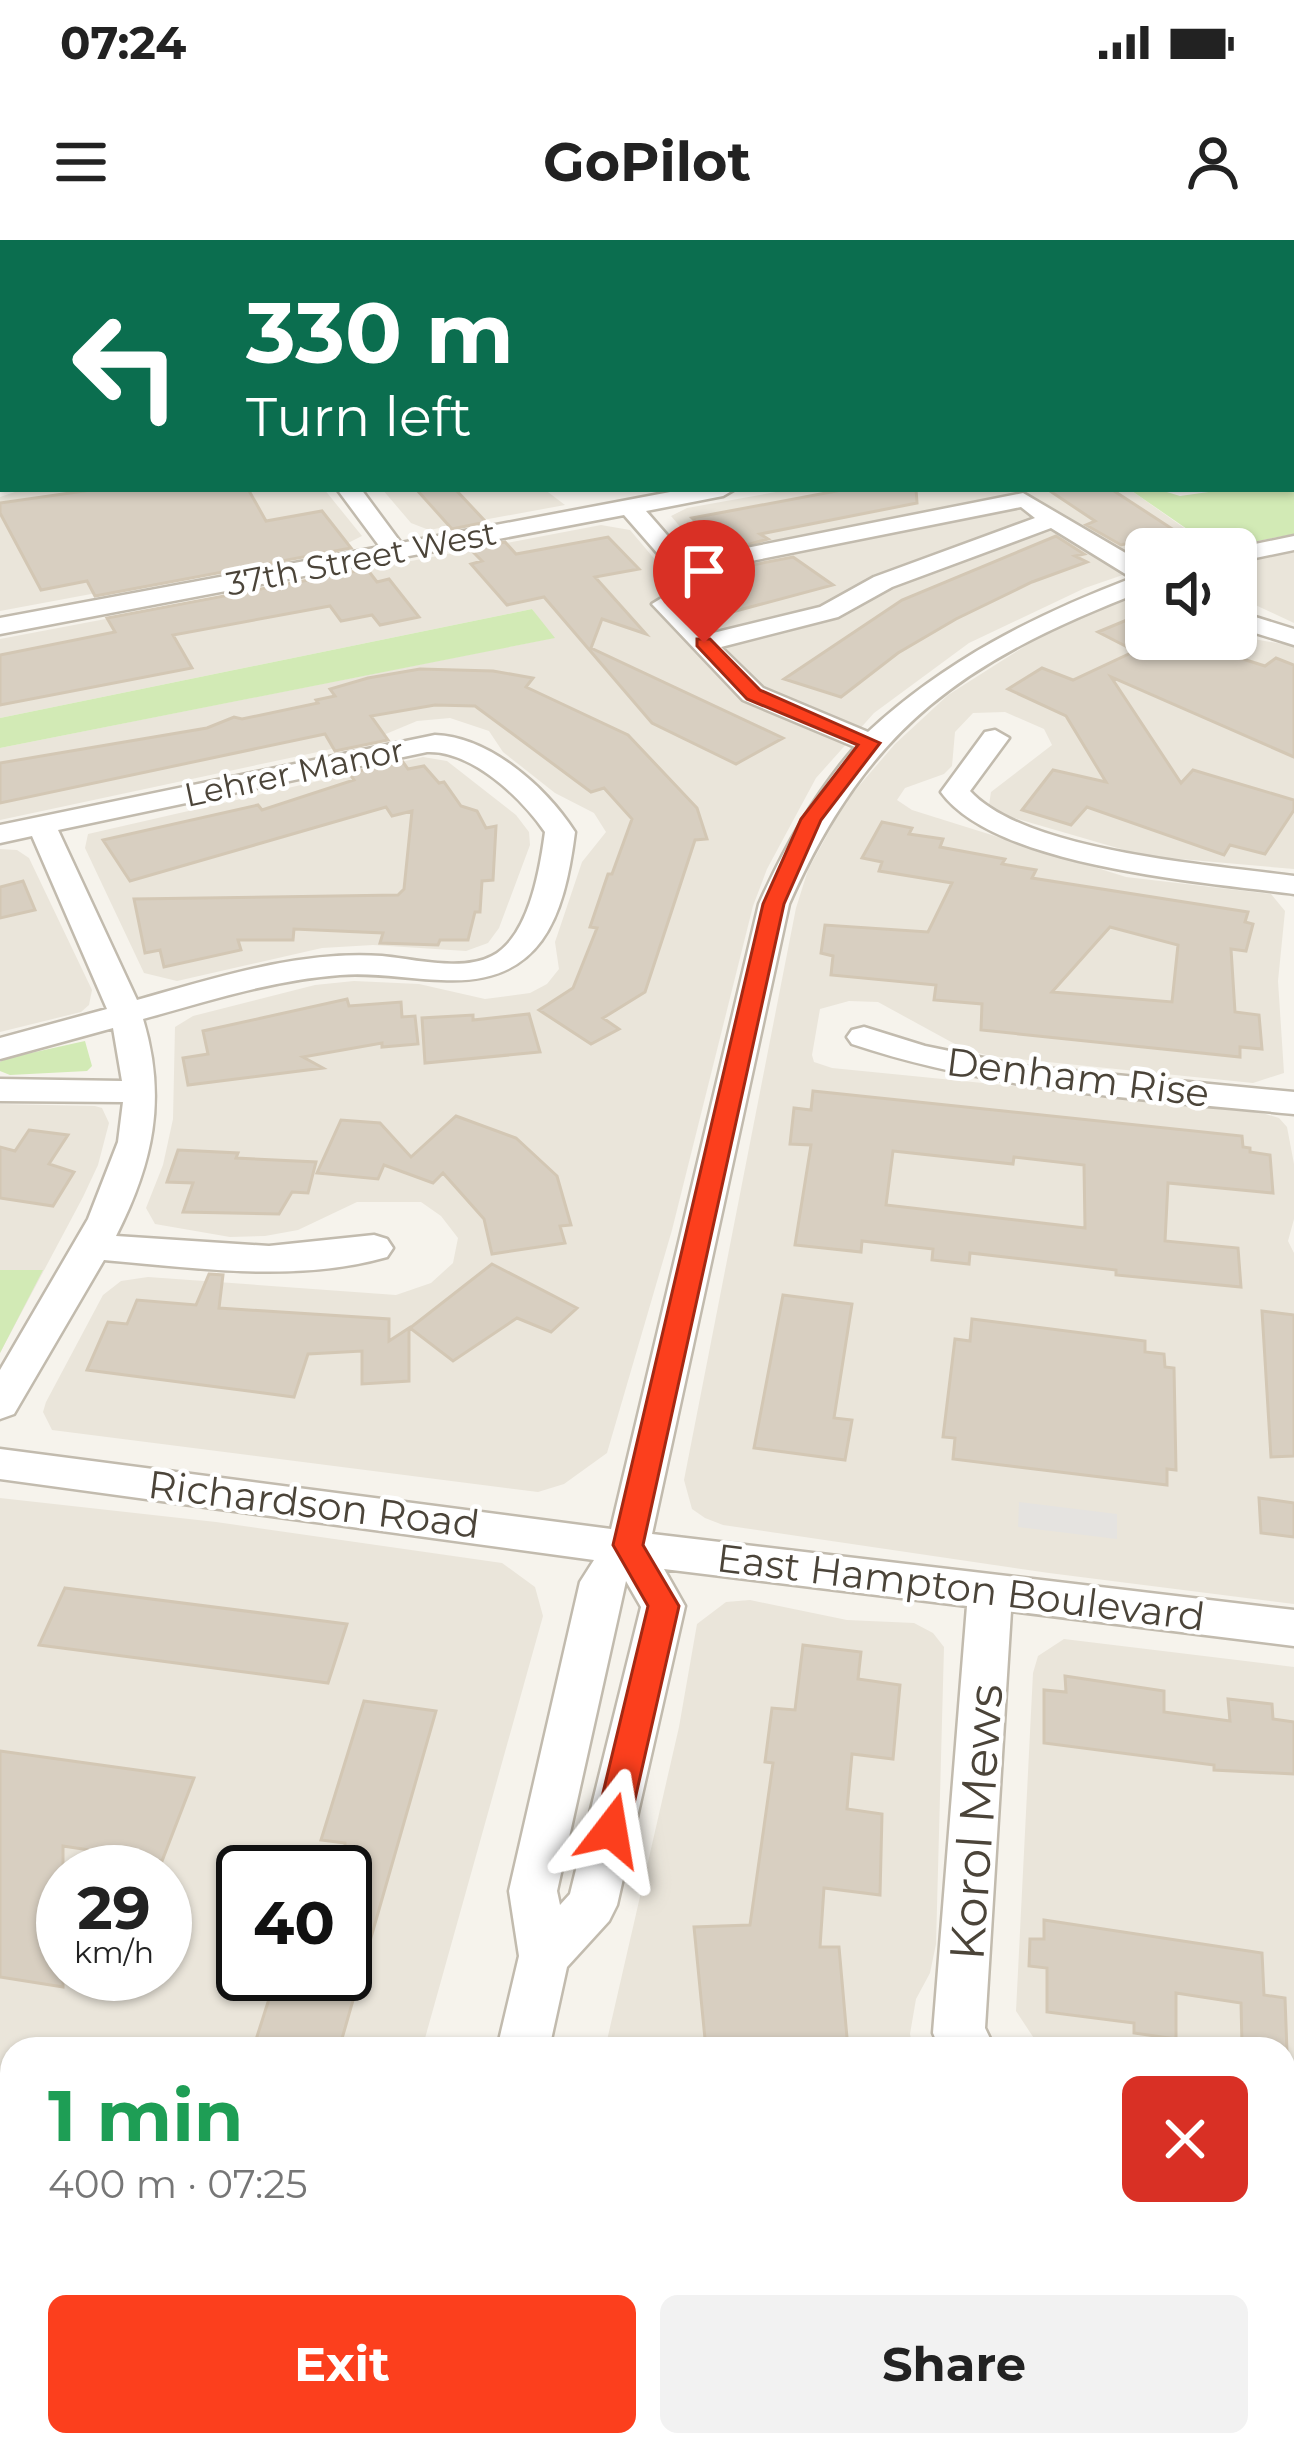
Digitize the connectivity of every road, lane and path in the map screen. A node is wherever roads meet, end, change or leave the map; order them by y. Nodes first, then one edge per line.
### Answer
1 (351, 492) edge
2 (706, 492) edge
3 (1015, 494) edge
4 (629, 506) junction
5 (1052, 520) junction
6 (1294, 543) edge
7 (395, 551) junction
8 (1257, 551) edge
9 (736, 557) dead end
10 (1125, 565) edge
11 (689, 574) dead end
12 (1125, 587) edge
13 (665, 604) dead end
14 (0, 626) edge
15 (1257, 626) edge
16 (1294, 637) edge
17 (704, 643) junction
18 (995, 738) dead end
19 (870, 743) junction
20 (42, 827) junction
21 (0, 834) edge
22 (1294, 885) edge
23 (125, 1014) junction
24 (864, 1036) dead end
25 (0, 1049) edge
26 (0, 1090) edge
27 (140, 1092) junction
28 (1294, 1103) edge
29 (93, 1246) junction
30 (374, 1248) dead end
31 (0, 1404) edge
32 (0, 1464) edge
33 (628, 1545) junction
34 (989, 1592) junction
35 (1294, 1628) edge
36 (544, 1956) junction
37 (526, 2037) edge
38 (962, 2037) edge

1 - 7 street
2 - 4 street, 37th Street West
3 - 5 street
3 - 9 street
4 - 7 street, 37th Street West
4 - 11 street
5 - 10 street
5 - 17 street
6 - 8 street
7 - 14 street, 37th Street West
12 - 19 street
13 - 17 street
15 - 16 street
17 - 19 street
18 - 22 street
19 - 33 street
20 - 21 street
20 - 23 street
20 - 23 street, Lehrer Manor
23 - 25 street
23 - 27 street
24 - 28 street, Denham Rise
26 - 27 street
27 - 29 street
29 - 30 street
29 - 31 street
32 - 33 street, Richardson Road
33 - 34 street, East Hampton Boulevard
33 - 36 street
33 - 36 street
34 - 35 street, East Hampton Boulevard
34 - 38 street, Korol Mews
36 - 37 street

